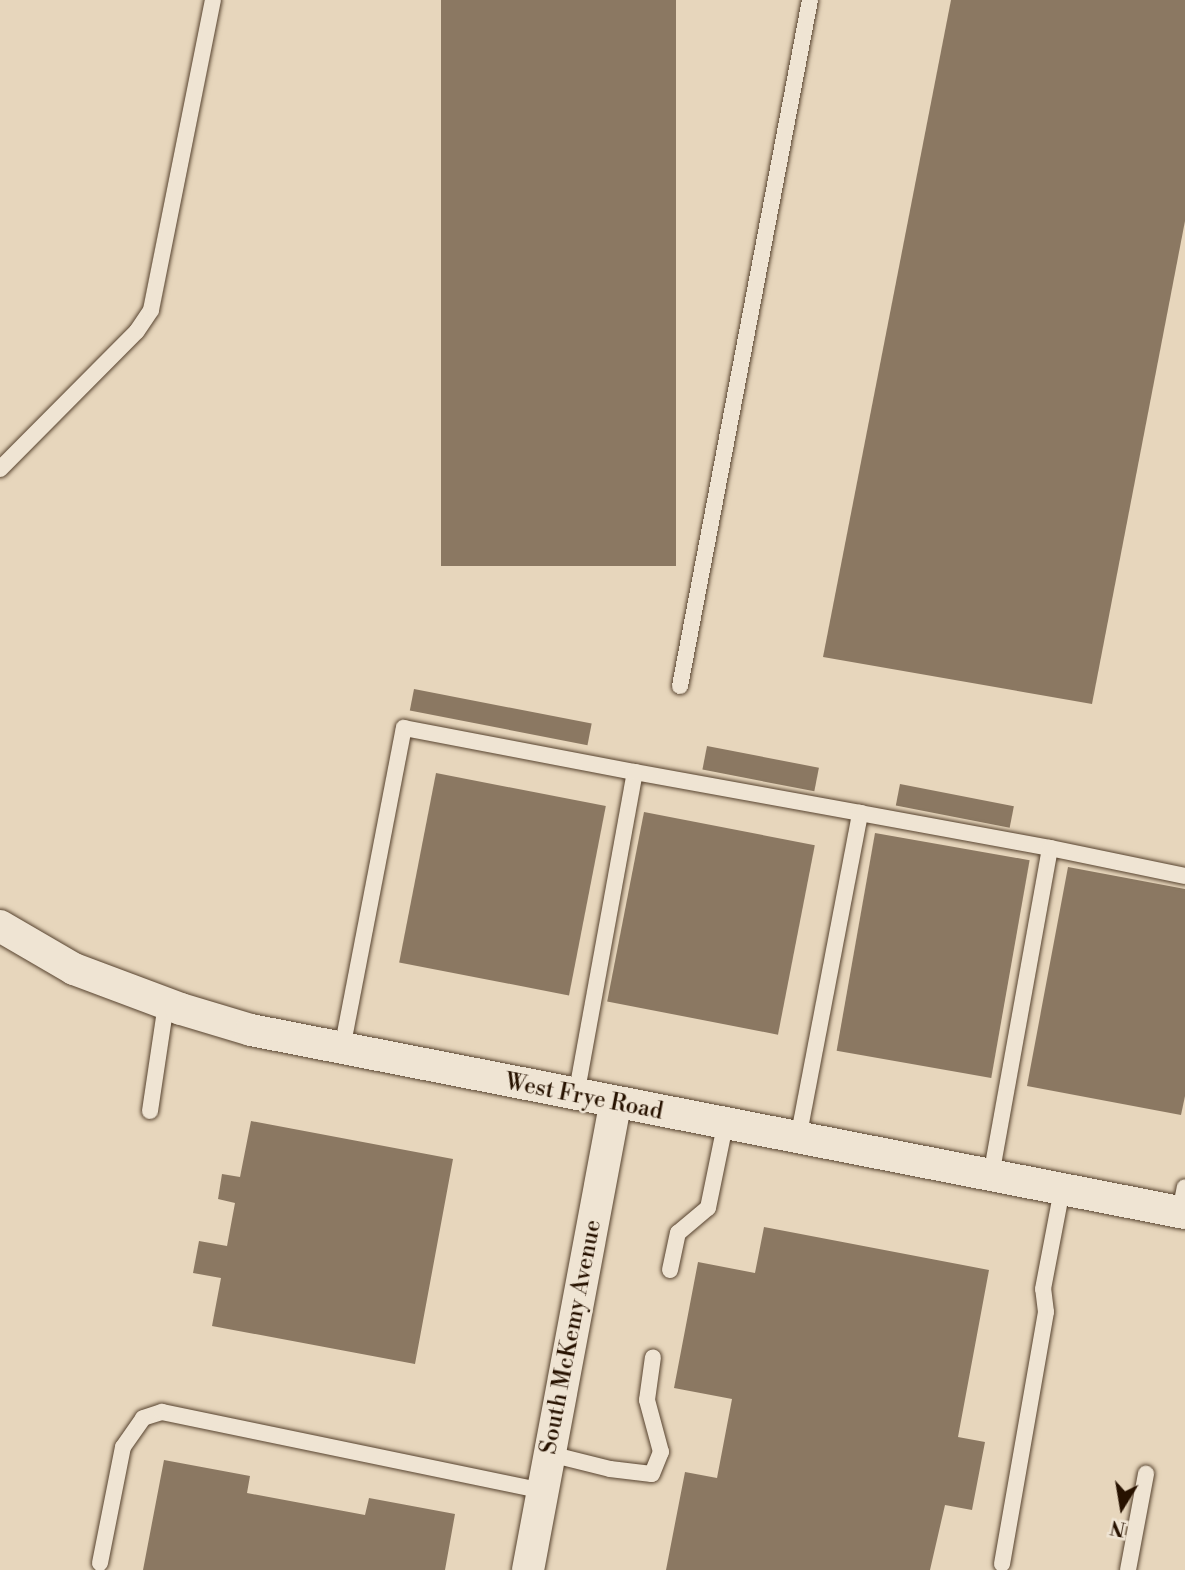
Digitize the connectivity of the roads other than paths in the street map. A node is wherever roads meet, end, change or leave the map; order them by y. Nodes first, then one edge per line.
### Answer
1 (213, 0) edge
2 (810, 0) edge
3 (0, 468) edge
4 (680, 686) dead end
5 (635, 772) junction
6 (860, 813) junction
7 (1050, 848) junction
8 (1185, 876) edge
9 (0, 926) edge
10 (166, 1004) junction
11 (342, 1049) junction
12 (576, 1096) junction
13 (615, 1104) junction
14 (150, 1111) dead end
15 (725, 1125) junction
16 (798, 1139) junction
17 (991, 1176) junction
18 (1062, 1189) junction
19 (1183, 1204) edge
20 (670, 1270) dead end
21 (653, 1357) dead end
22 (550, 1454) junction
23 (1146, 1474) dead end
24 (543, 1491) junction
25 (100, 1563) dead end
26 (1002, 1563) dead end
27 (528, 1570) edge
28 (1128, 1570) edge

1 - 3 lane
2 - 4 lane
5 - 6 lane
5 - 11 lane
5 - 12 lane
6 - 7 lane
6 - 16 lane
7 - 8 lane
7 - 17 lane
9 - 10 street, West Frye Road
10 - 11 street, West Frye Road
10 - 14 lane
11 - 12 street, West Frye Road
12 - 13 street, West Frye Road
13 - 15 street, West Frye Road
13 - 22 street, South McKemy Avenue
15 - 16 street, West Frye Road
15 - 20 lane
16 - 17 street, West Frye Road
17 - 18 street, West Frye Road
18 - 19 street, West Frye Road
18 - 26 lane
21 - 22 lane
22 - 24 street, South McKemy Avenue
23 - 28 lane
24 - 25 lane
24 - 27 street, South McKemy Avenue

